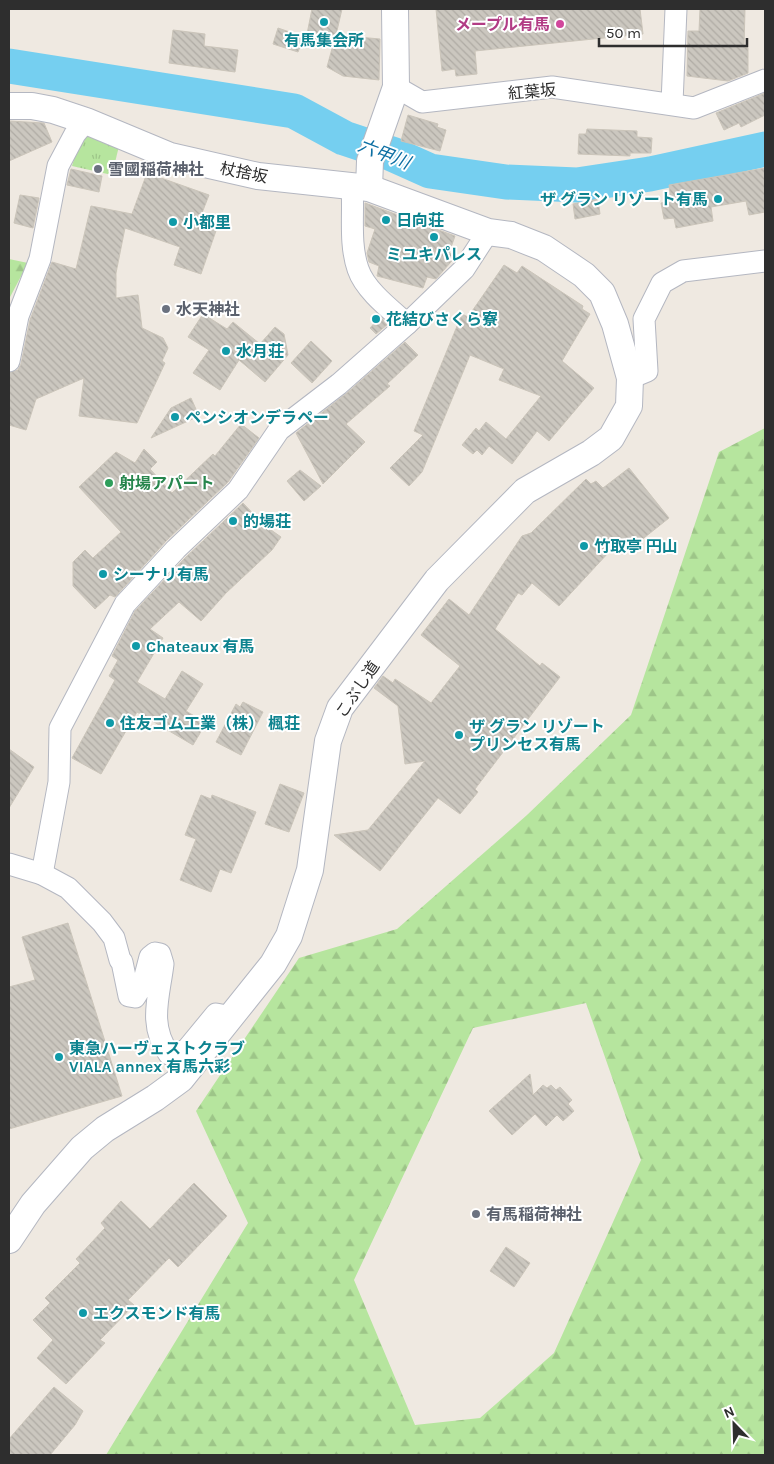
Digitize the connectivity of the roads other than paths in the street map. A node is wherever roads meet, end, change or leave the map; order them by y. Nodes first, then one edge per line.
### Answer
1 (395, 9) edge
2 (676, 9) edge
3 (765, 80) edge
4 (396, 87) junction
5 (672, 103) junction
6 (9, 106) edge
7 (86, 121) junction
8 (361, 188) junction
9 (488, 232) junction
10 (765, 261) edge
11 (407, 324) junction
12 (9, 361) edge
13 (630, 378) junction
14 (9, 864) edge
15 (42, 874) junction
16 (232, 1017) junction
17 (9, 1240) edge

1 - 4 street
2 - 5 street
3 - 5 street, 紅葉坂
4 - 5 street, 紅葉坂
4 - 8 street
6 - 7 street, 杖捨坂
7 - 8 street, 杖捨坂
7 - 12 street
8 - 9 street, 杖捨坂
8 - 11 street
9 - 11 street
9 - 13 street, 杖捨坂
10 - 13 street
11 - 15 street
13 - 16 street, こぶし道
14 - 15 street
15 - 16 street
16 - 17 street, こぶし道

